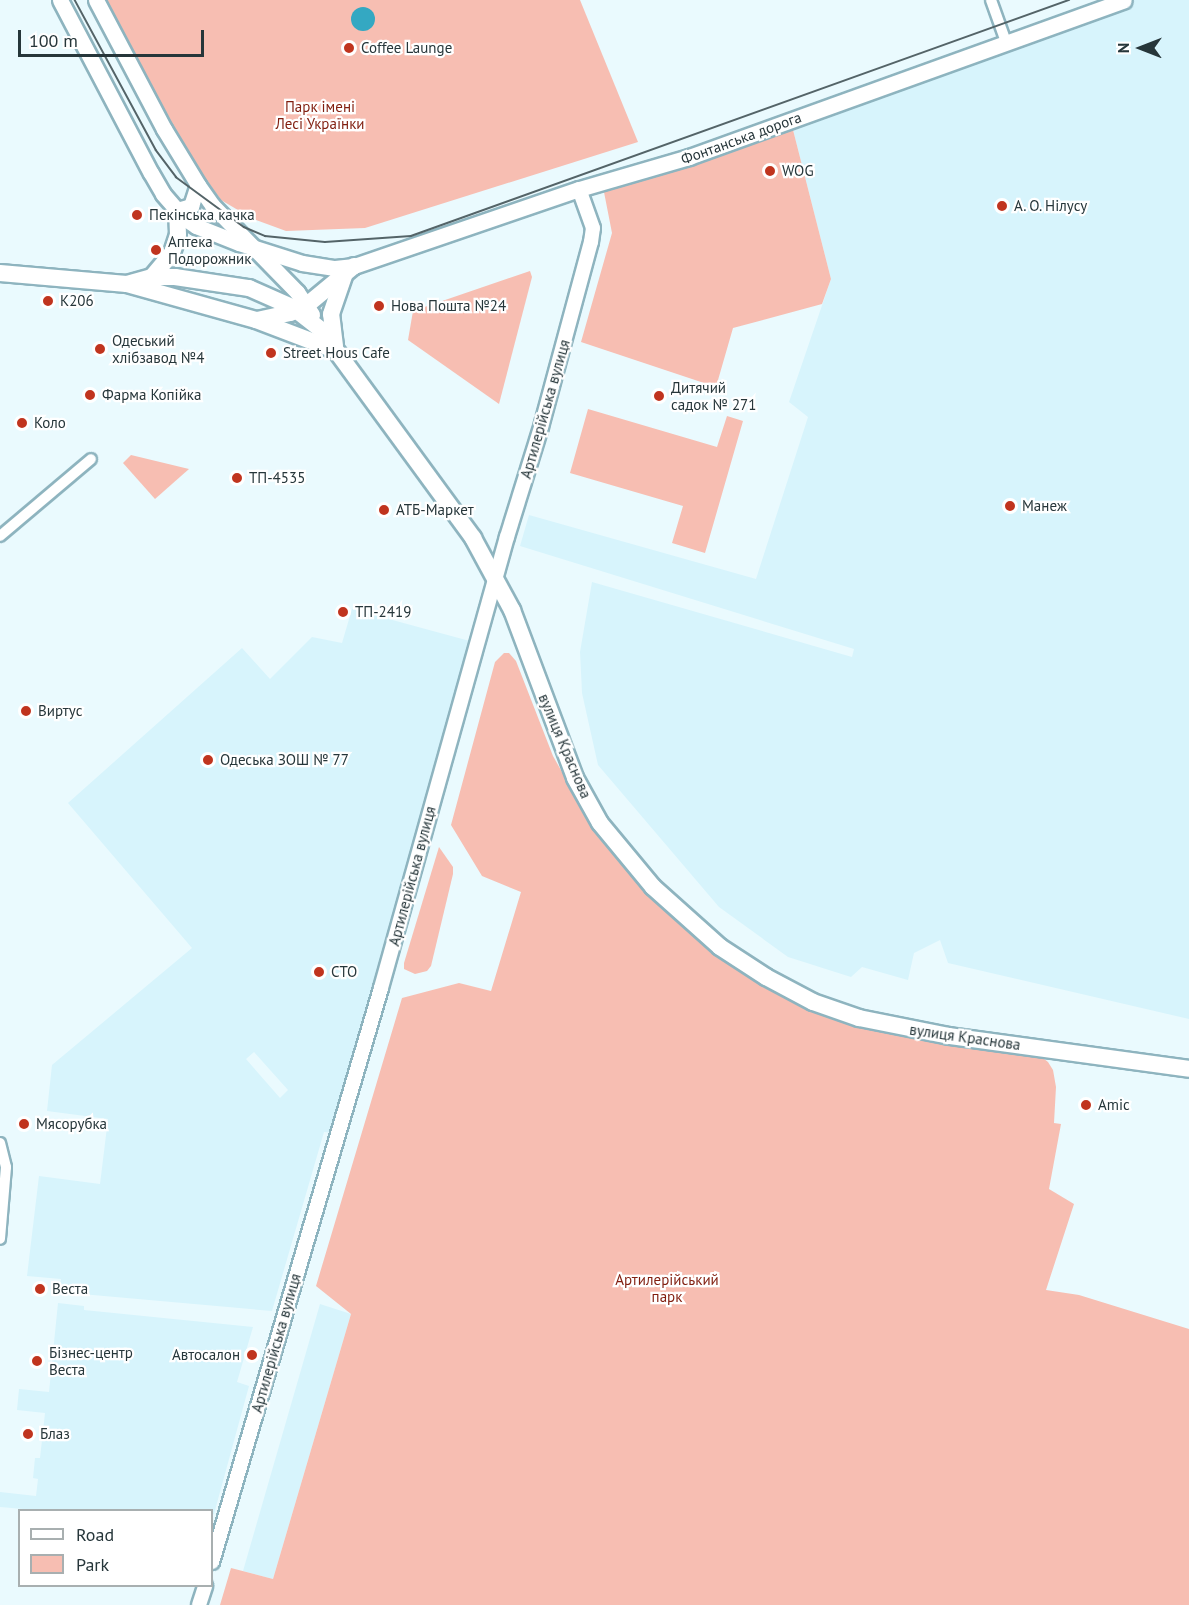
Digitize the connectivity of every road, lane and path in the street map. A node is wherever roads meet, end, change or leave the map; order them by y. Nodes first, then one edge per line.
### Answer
1 (60, 0) edge
2 (96, 0) edge
3 (990, 0) edge
4 (1124, 0) edge
5 (1006, 42) junction
6 (198, 185) junction
7 (579, 189) junction
8 (177, 210) junction
9 (255, 248) junction
10 (350, 270) junction
11 (0, 273) edge
12 (152, 277) junction
13 (127, 284) junction
14 (302, 308) junction
15 (256, 320) junction
16 (336, 350) junction
17 (91, 459) dead end
18 (0, 536) edge
19 (496, 580) junction
20 (1189, 1069) edge
21 (0, 1143) edge
22 (0, 1239) edge
23 (213, 1559) edge
24 (205, 1587) edge
25 (199, 1605) edge

1 - 8 main road, Фонтанська дорога
2 - 6 main road
3 - 5 street
4 - 5 main road, Фонтанська дорога
5 - 7 main road, Фонтанська дорога
6 - 8 main road
6 - 9 main road
7 - 10 main road, Фонтанська дорога
7 - 19 street, Артилерійська вулиця
8 - 9 main road, Фонтанська дорога
8 - 12 main road
9 - 10 main road, Фонтанська дорога
9 - 14 main road
10 - 14 main road
10 - 16 main road
11 - 13 main road
12 - 13 main road, вулиця Краснова
12 - 14 main road, вулиця Краснова
13 - 15 main road
14 - 15 main road
14 - 16 main road, вулиця Краснова
15 - 16 main road
16 - 19 main road, вулиця Краснова
17 - 18 street
19 - 20 main road, вулиця Краснова
19 - 23 street, Артилерійська вулиця
21 - 22 street
24 - 25 street

